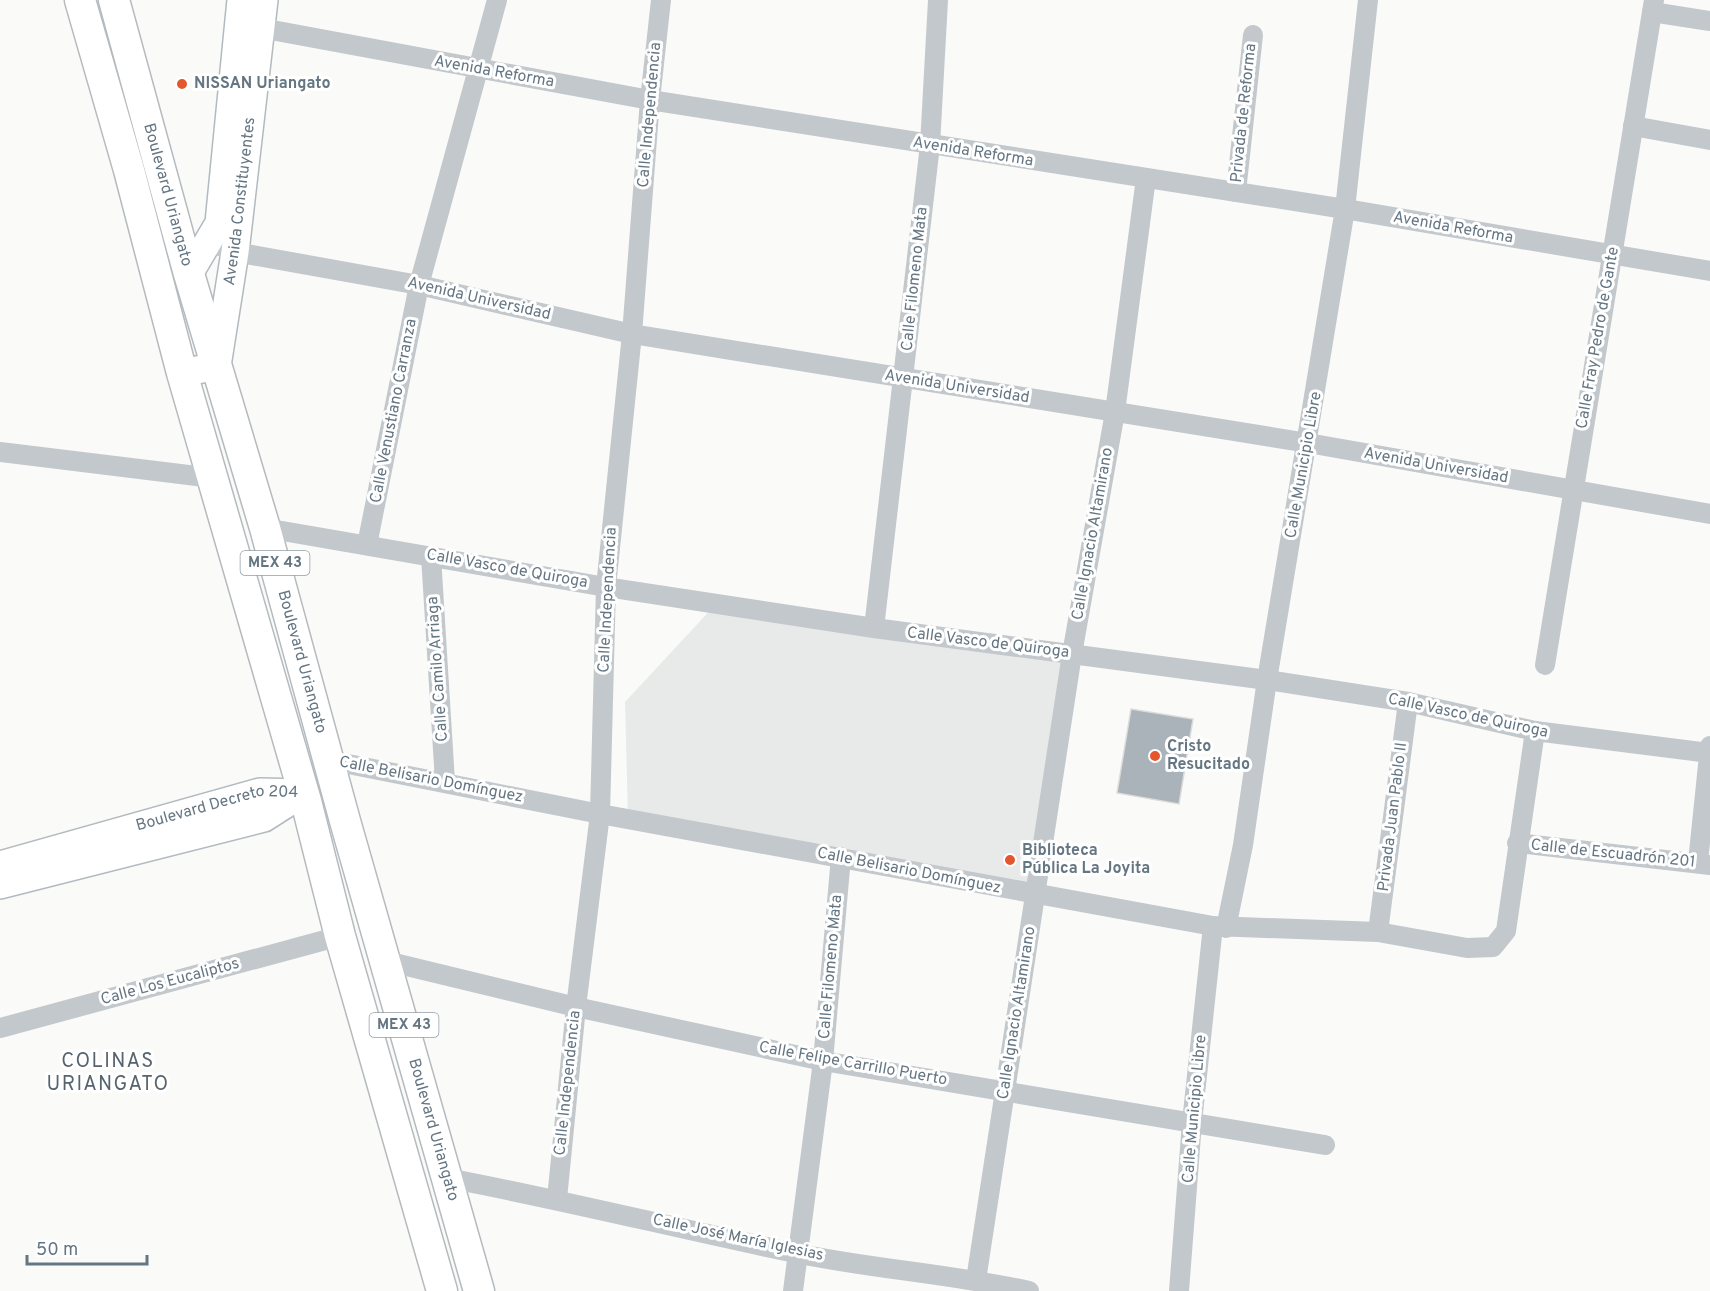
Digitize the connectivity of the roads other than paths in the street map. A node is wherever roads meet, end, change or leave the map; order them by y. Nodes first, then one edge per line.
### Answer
1 (80, 0) edge
2 (114, 0) edge
3 (264, 0) edge
4 (497, 0) edge
5 (661, 0) edge
6 (939, 0) edge
7 (1368, 0) edge
8 (1653, 6) edge
9 (247, 18) edge
10 (1710, 21) edge
11 (1253, 35) dead end
12 (478, 69) junction
13 (650, 100) junction
14 (1633, 126) junction
15 (1710, 140) edge
16 (930, 145) junction
17 (1146, 178) junction
18 (1236, 192) junction
19 (1346, 208) junction
20 (208, 242) junction
21 (235, 252) junction
22 (1611, 256) junction
23 (1710, 272) edge
24 (189, 274) junction
25 (419, 285) junction
26 (632, 334) junction
27 (217, 366) junction
28 (182, 373) junction
29 (905, 378) junction
30 (1115, 412) junction
31 (1308, 443) junction
32 (0, 452) edge
33 (213, 478) junction
34 (1572, 490) junction
35 (1710, 514) edge
36 (265, 528) junction
37 (367, 544) junction
38 (431, 555) junction
39 (606, 587) junction
40 (874, 628) junction
41 (1072, 654) junction
42 (1545, 665) dead end
43 (1267, 680) junction
44 (1408, 702) junction
45 (1535, 731) junction
46 (1710, 746) edge
47 (1710, 753) edge
48 (328, 760) junction
49 (445, 782) junction
50 (303, 793) junction
51 (600, 814) junction
52 (345, 820) junction
53 (1517, 843) junction
54 (841, 857) junction
55 (1704, 863) edge
56 (0, 865) edge
57 (0, 885) edge
58 (1036, 896) junction
59 (1220, 927) junction
60 (1378, 932) junction
61 (340, 936) junction
62 (386, 961) junction
63 (576, 1007) junction
64 (0, 1028) edge
65 (822, 1061) junction
66 (1004, 1091) junction
67 (1192, 1122) junction
68 (1325, 1145) dead end
69 (447, 1178) junction
70 (557, 1199) junction
71 (797, 1254) junction
72 (976, 1280) junction
73 (442, 1291) edge
74 (479, 1291) edge
75 (793, 1291) edge
76 (1029, 1291) edge
77 (1179, 1291) edge

1 - 28 main road, Boulevard Uriangato / MEX 43
2 - 24 main road, Boulevard Uriangato / MEX 43
3 - 9 street, Avenida Constituyentes
4 - 12 street, Calle Venustiano Carranza
5 - 13 street, Calle Independencia
6 - 16 street, Calle Filomeno Mata
7 - 19 street, Calle Municipio Libre
8 - 10 street, Calle Fray Pedro de Gante
8 - 14 street, Calle Fray Pedro de Gante
9 - 12 street, Avenida Reforma
9 - 20 street, Avenida Constituyentes
9 - 21 street, Avenida Constituyentes
11 - 18 street, Privada de Reforma
12 - 13 street, Avenida Reforma
12 - 25 street, Calle Venustiano Carranza
13 - 16 street, Avenida Reforma
13 - 26 street, Calle Independencia
14 - 15 street
14 - 22 street, Calle Fray Pedro de Gante
16 - 17 street, Avenida Reforma
16 - 29 street, Calle Filomeno Mata
17 - 18 street, Avenida Reforma
17 - 30 street, Calle Ignacio Altamirano
18 - 19 street, Avenida Reforma
19 - 22 street, Avenida Reforma
19 - 31 street, Calle Municipio Libre
20 - 21 street, Avenida Universidad
20 - 24 street, Avenida Constituyentes
21 - 25 street, Avenida Universidad
21 - 27 street, Avenida Constituyentes
22 - 23 street, Avenida Reforma
22 - 34 street, Calle Fray Pedro de Gante
24 - 27 main road, Boulevard Uriangato / MEX 43
25 - 26 street, Avenida Universidad
25 - 37 street, Calle Venustiano Carranza
26 - 29 street, Avenida Universidad
26 - 39 street, Calle Independencia
27 - 28 street
27 - 36 main road, Boulevard Uriangato / MEX 43
28 - 33 main road, Boulevard Uriangato / MEX 43
29 - 30 street, Avenida Universidad
29 - 40 street, Calle Filomeno Mata
30 - 31 street, Avenida Universidad
30 - 41 street, Calle Ignacio Altamirano
31 - 34 street, Avenida Universidad
31 - 43 street, Calle Municipio Libre
32 - 33 street
33 - 50 main road, Boulevard Uriangato / MEX 43
34 - 35 street, Avenida Universidad
34 - 42 street, Calle Fray Pedro de Gante
36 - 37 street, Calle Vasco de Quiroga
36 - 48 main road, Boulevard Uriangato / MEX 43
37 - 38 street, Calle Vasco de Quiroga
38 - 39 street, Calle Vasco de Quiroga
38 - 49 street, Calle Camilo Arriaga
39 - 40 street, Calle Vasco de Quiroga
39 - 51 street, Calle Independencia
40 - 41 street, Calle Vasco de Quiroga
41 - 43 street, Calle Vasco de Quiroga
41 - 58 street, Calle Ignacio Altamirano
43 - 44 street, Calle Vasco de Quiroga
43 - 59 street, Calle Municipio Libre
44 - 45 street, Calle Vasco de Quiroga
44 - 60 street, Privada Juan Pablo II
45 - 47 street, Calle Vasco de Quiroga
45 - 53 street
46 - 47 street
47 - 55 street
48 - 49 street, Calle Belisario Domínguez
48 - 50 main road
48 - 52 main road, Boulevard Uriangato / MEX 43
49 - 51 street, Calle Belisario Domínguez
50 - 52 main road
50 - 56 street, Boulevard Decreto 204
50 - 57 street, Boulevard Decreto 204
50 - 61 main road, Boulevard Uriangato / MEX 43
51 - 54 street, Calle Belisario Domínguez
51 - 63 street, Calle Independencia
52 - 62 main road, Boulevard Uriangato / MEX 43
53 - 55 street, Calle de Escuadrón 201
53 - 60 street, Calle Belisario Domínguez
54 - 58 street, Calle Belisario Domínguez
54 - 65 street, Calle Filomeno Mata
58 - 59 street, Calle Belisario Domínguez
58 - 66 street, Calle Ignacio Altamirano
59 - 60 street, Calle Belisario Domínguez
59 - 67 street, Calle Municipio Libre
61 - 64 street, Calle Los Eucaliptos
61 - 73 main road, Boulevard Uriangato / MEX 43
62 - 63 street, Calle Felipe Carrillo Puerto
62 - 69 main road, Boulevard Uriangato / MEX 43
63 - 65 street, Calle Felipe Carrillo Puerto
63 - 70 street, Calle Independencia
65 - 66 street, Calle Felipe Carrillo Puerto
65 - 71 street, Calle Filomeno Mata
66 - 67 street, Calle Felipe Carrillo Puerto
66 - 72 street, Calle Ignacio Altamirano
67 - 68 street, Calle Felipe Carrillo Puerto
67 - 77 street, Calle Municipio Libre
69 - 70 street, Calle José María Iglesias
69 - 74 main road, Boulevard Uriangato / MEX 43
70 - 71 street, Calle José María Iglesias
71 - 72 street, Calle José María Iglesias
71 - 75 street, Calle Filomeno Mata
72 - 76 street, Calle José María Iglesias

